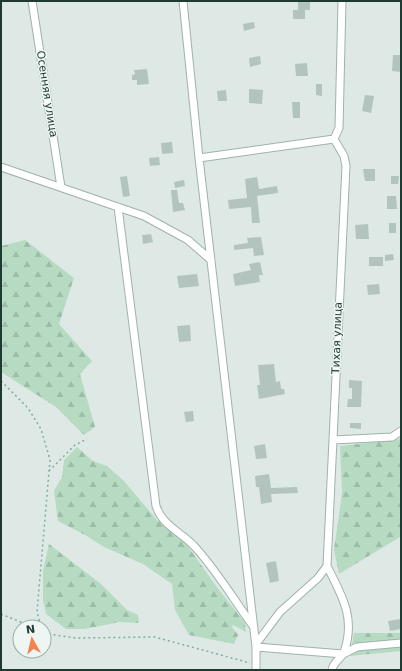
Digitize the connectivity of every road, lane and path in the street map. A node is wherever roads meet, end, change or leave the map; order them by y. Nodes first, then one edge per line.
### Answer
1 (32, 1) edge
2 (183, 1) edge
3 (342, 1) edge
4 (334, 140) junction
5 (199, 158) junction
6 (1, 167) edge
7 (61, 187) junction
8 (118, 207) junction
9 (211, 260) junction
10 (1, 381) edge
11 (401, 431) edge
12 (87, 439) dead end
13 (333, 440) junction
14 (49, 471) junction
15 (327, 566) junction
16 (1, 614) edge
17 (13, 619) edge
18 (39, 619) edge
19 (254, 628) junction
20 (52, 634) edge
21 (401, 643) edge
22 (256, 645) junction
23 (343, 654) junction
24 (256, 667) edge
25 (332, 670) edge

1 - 7 street, Осенняя улица
2 - 5 street
3 - 4 street
4 - 5 street
4 - 13 street, Тихая улица
5 - 9 street
6 - 7 street
7 - 8 street
8 - 9 street
8 - 19 street
9 - 19 street
10 - 14 path
11 - 13 street
12 - 14 path
13 - 15 street, Тихая улица
14 - 18 path
15 - 22 street
15 - 23 street, Тихая улица
16 - 17 path
19 - 22 street
20 - 24 path
21 - 23 street
22 - 23 street
22 - 24 street
23 - 25 street, Тихая улица

